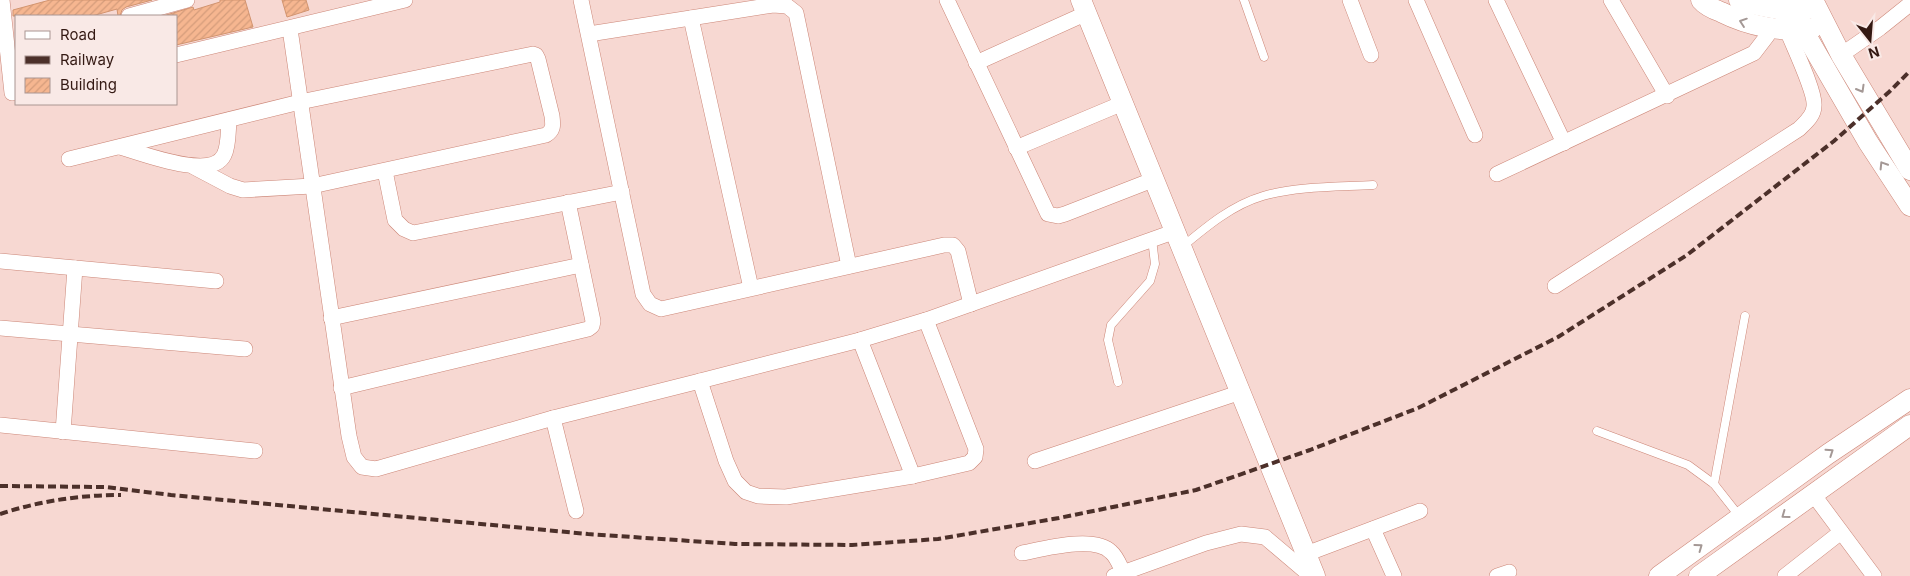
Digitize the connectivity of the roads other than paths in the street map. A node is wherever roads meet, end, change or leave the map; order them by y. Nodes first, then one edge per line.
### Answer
1 (2, 0) edge
2 (187, 0) edge
3 (369, 0) edge
4 (405, 0) edge
5 (582, 0) edge
6 (946, 0) edge
7 (1244, 0) edge
8 (1350, 0) edge
9 (1416, 0) edge
10 (1496, 0) edge
11 (1610, 0) edge
12 (1701, 0) edge
13 (1739, 0) edge
14 (787, 3) edge
15 (1815, 4) edge
16 (1910, 4) edge
17 (1084, 7) edge
18 (1791, 7) edge
19 (354, 13) junction
20 (133, 15) edge
21 (691, 18) junction
22 (1825, 27) junction
23 (1786, 28) junction
24 (290, 29) junction
25 (589, 34) junction
26 (12, 49) edge
27 (178, 55) edge
28 (1371, 55) dead end
29 (1841, 55) junction
30 (1264, 57) dead end
31 (976, 64) junction
32 (9, 94) edge
33 (1667, 96) junction
34 (300, 102) junction
35 (1123, 103) junction
36 (229, 120) junction
37 (1475, 135) dead end
38 (1564, 143) junction
39 (119, 147) junction
40 (1016, 148) junction
41 (68, 159) dead end
42 (194, 167) junction
43 (385, 170) junction
44 (1910, 170) edge
45 (1497, 174) dead end
46 (1155, 179) junction
47 (1373, 185) dead end
48 (312, 186) junction
49 (622, 192) junction
50 (1907, 195) edge
51 (568, 202) junction
52 (1152, 239) junction
53 (1179, 239) junction
54 (0, 261) edge
55 (581, 265) junction
56 (849, 266) junction
57 (75, 268) junction
58 (216, 281) dead end
59 (1555, 286) dead end
60 (752, 288) junction
61 (971, 304) junction
62 (1745, 316) dead end
63 (331, 318) junction
64 (926, 320) junction
65 (0, 328) edge
66 (70, 334) junction
67 (860, 340) junction
68 (245, 349) dead end
69 (700, 382) junction
70 (1118, 382) dead end
71 (341, 388) junction
72 (1241, 392) junction
73 (1910, 399) edge
74 (552, 418) junction
75 (0, 425) edge
76 (1910, 425) edge
77 (1597, 430) dead end
78 (63, 432) junction
79 (255, 451) dead end
80 (1034, 461) dead end
81 (913, 476) junction
82 (1714, 484) junction
83 (1813, 494) junction
84 (576, 511) dead end
85 (1420, 511) dead end
86 (1740, 518) junction
87 (1373, 529) junction
88 (1842, 532) junction
89 (1022, 552) dead end
90 (1306, 554) junction
91 (1118, 574) edge
92 (1311, 576) edge
93 (1315, 576) edge
94 (1394, 576) edge
95 (1659, 576) edge
96 (1699, 576) edge
97 (1785, 576) edge
98 (1874, 576) edge

1 - 26 street
2 - 20 street
3 - 19 street
4 - 19 street
5 - 25 street
6 - 31 street
7 - 30 lane
8 - 28 street
9 - 37 street
10 - 38 street
11 - 33 street
23 -> 12 main road
13 - 18 main road
14 - 21 street
14 - 56 street
15 - 18 main road
15 - 22 main road
16 - 29 street
17 - 31 street
17 - 35 main road
18 - 23 main road
19 - 24 street
21 - 25 street
21 - 60 street
22 - 23 main road
22 - 29 main road
23 - 33 street
50 -> 23 main road
23 - 59 street
24 - 27 street
24 - 34 street
25 - 49 street
26 - 32 street
29 -> 44 main road
31 - 40 street
33 - 38 street
34 - 36 street
34 - 43 street
34 - 48 street
35 - 40 street
35 - 46 main road
36 - 39 street
36 - 42 street
38 - 45 street
39 - 41 street
39 - 42 street
40 - 46 street
42 - 48 street
43 - 48 street
43 - 51 street
46 - 53 main road
47 - 53 lane
48 - 63 street
49 - 51 street
49 - 60 street
51 - 55 street
52 - 53 street
52 - 61 street
52 - 70 lane
53 - 72 main road
54 - 57 street
55 - 63 street
55 - 71 street
56 - 60 street
56 - 61 street
57 - 58 street
57 - 66 street
61 - 64 street
62 - 82 lane
63 - 71 street
64 - 67 street
64 - 81 street
65 - 66 street
66 - 68 street
66 - 78 street
67 - 69 street
67 - 81 street
69 - 74 street
69 - 81 street
71 - 74 street
72 - 80 street
72 - 90 main road
86 -> 73 main road
74 - 84 street
75 - 78 street
76 - 83 main road
77 - 82 lane
78 - 79 street
82 - 86 lane
83 - 88 street
83 -> 96 main road
85 - 87 street
95 -> 86 main road
87 - 90 street
87 - 94 street
88 - 97 street
88 - 98 street
89 - 91 street
90 - 93 main road
91 - 92 street

